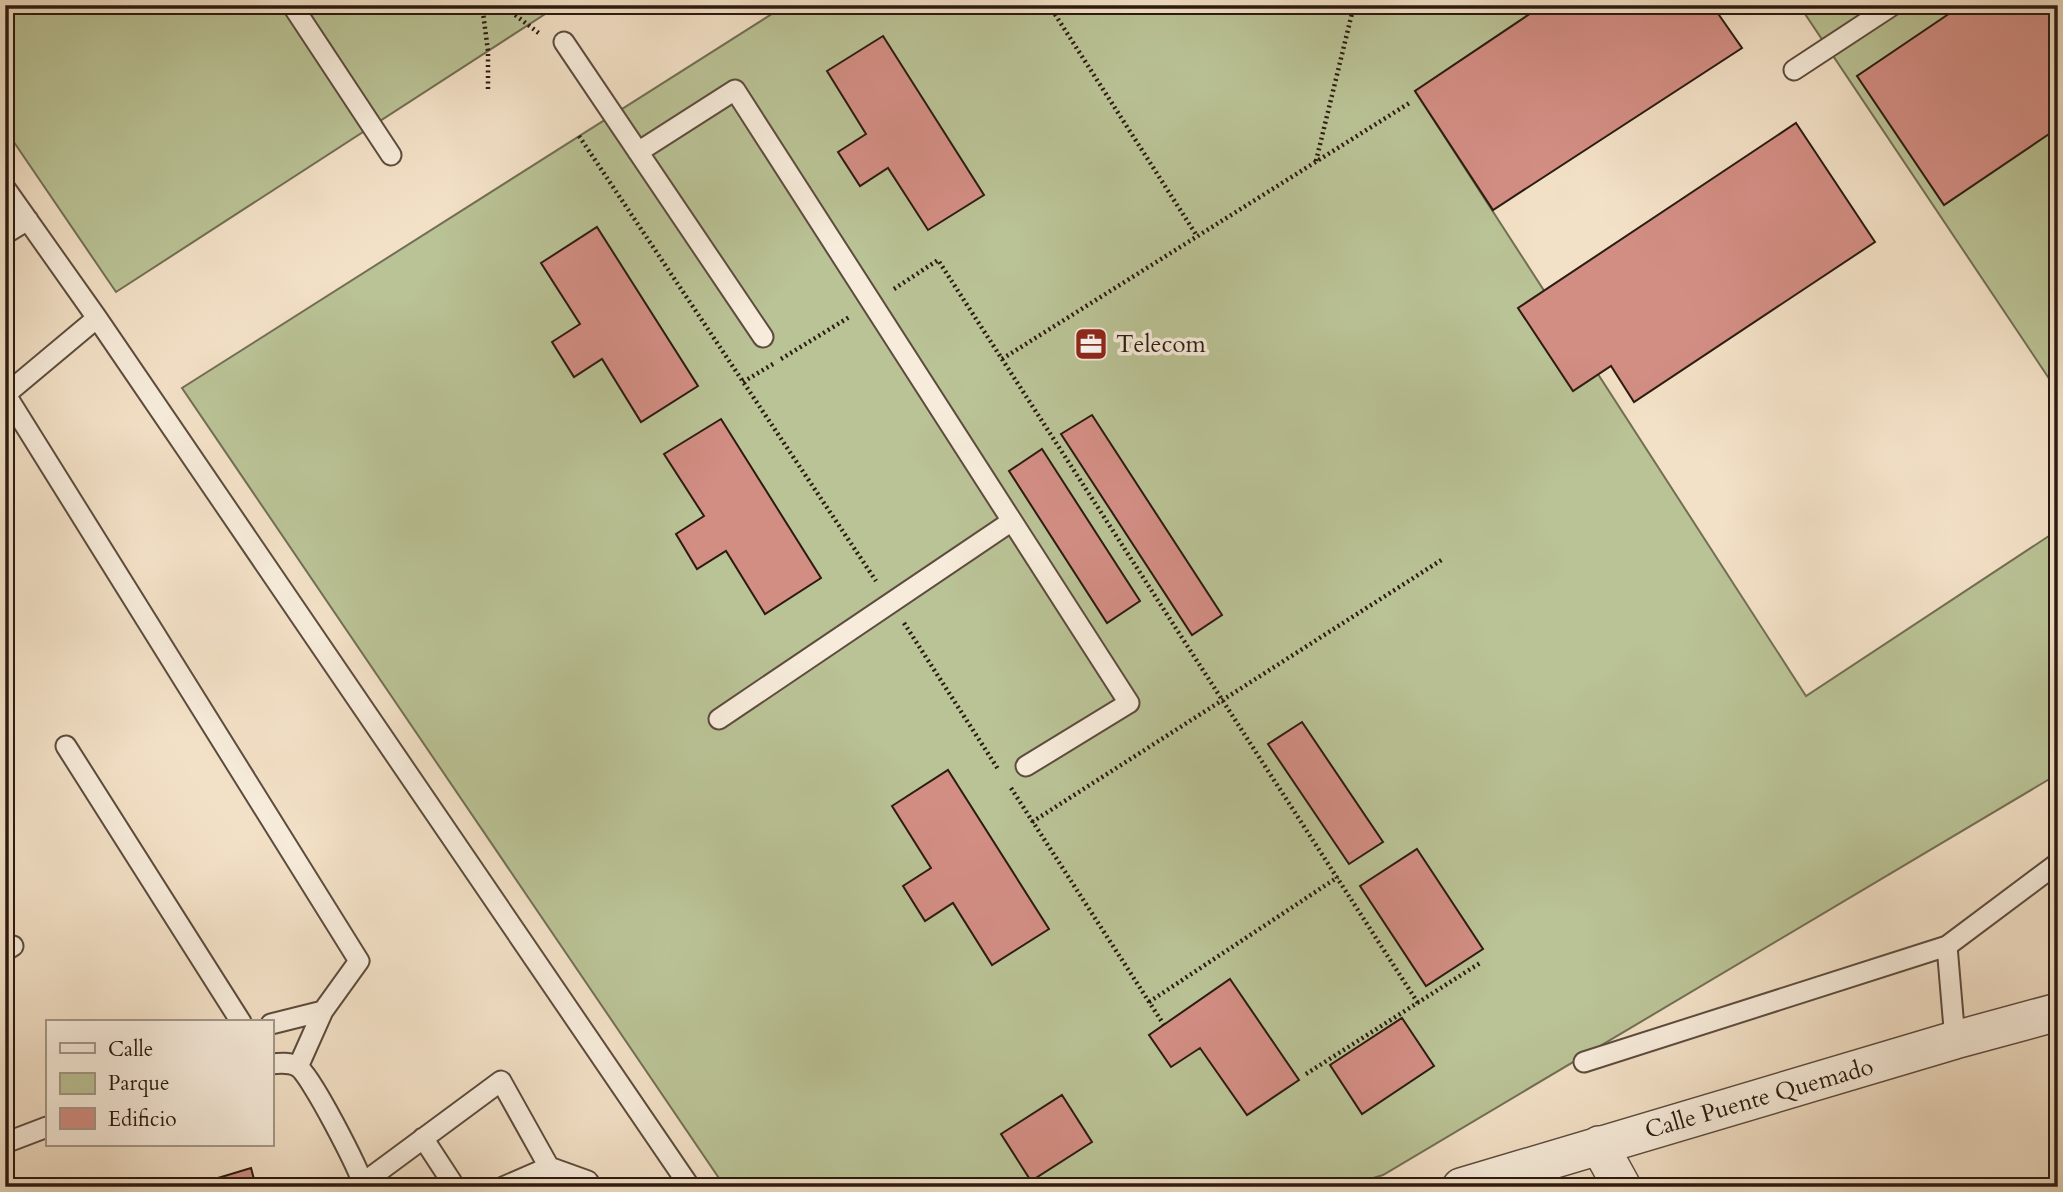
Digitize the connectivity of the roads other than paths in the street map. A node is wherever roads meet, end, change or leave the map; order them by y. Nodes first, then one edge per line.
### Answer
1 (292, 5) edge
2 (1893, 5) edge
3 (556, 41) road end
4 (1794, 70) dead end
5 (638, 152) junction
6 (391, 155) dead end
7 (5, 188) edge
8 (28, 220) junction
9 (5, 234) edge
10 (97, 318) junction
11 (763, 337) dead end
12 (6, 395) edge
13 (1012, 521) junction
14 (719, 719) dead end
15 (66, 747) dead end
16 (1026, 766) dead end
17 (2058, 863) edge
18 (1947, 946) junction
19 (323, 1011) junction
20 (2058, 1012) edge
21 (239, 1020) edge
22 (273, 1024) edge
23 (1955, 1040) junction
24 (1584, 1062) dead end
25 (273, 1064) edge
26 (298, 1067) junction
27 (46, 1127) edge
28 (423, 1138) junction
29 (5, 1143) edge
30 (1598, 1145) junction
31 (549, 1167) junction
32 (364, 1185) edge
33 (455, 1187) edge
34 (503, 1187) edge
35 (592, 1187) edge
36 (690, 1187) edge
37 (1461, 1187) edge
38 (1622, 1187) edge

1 - 6 lane
2 - 4 lane
3 - 5 lane
5 - 11 lane
5 - 13 lane
7 - 8 lane
8 - 9 lane
8 - 10 lane
10 - 12 lane
10 - 36 lane
12 - 19 lane
13 - 14 lane
13 - 16 lane
15 - 21 lane
17 - 18 lane
18 - 23 lane
18 - 24 lane
19 - 22 lane
19 - 26 lane
20 - 23 street, Calle Puente Quemado
23 - 30 street, Calle Puente Quemado
25 - 26 lane
26 - 32 lane
27 - 29 lane
28 - 31 lane
28 - 32 lane
28 - 33 lane
30 - 37 street, Calle Puente Quemado
30 - 38 street
31 - 34 lane
31 - 35 lane

